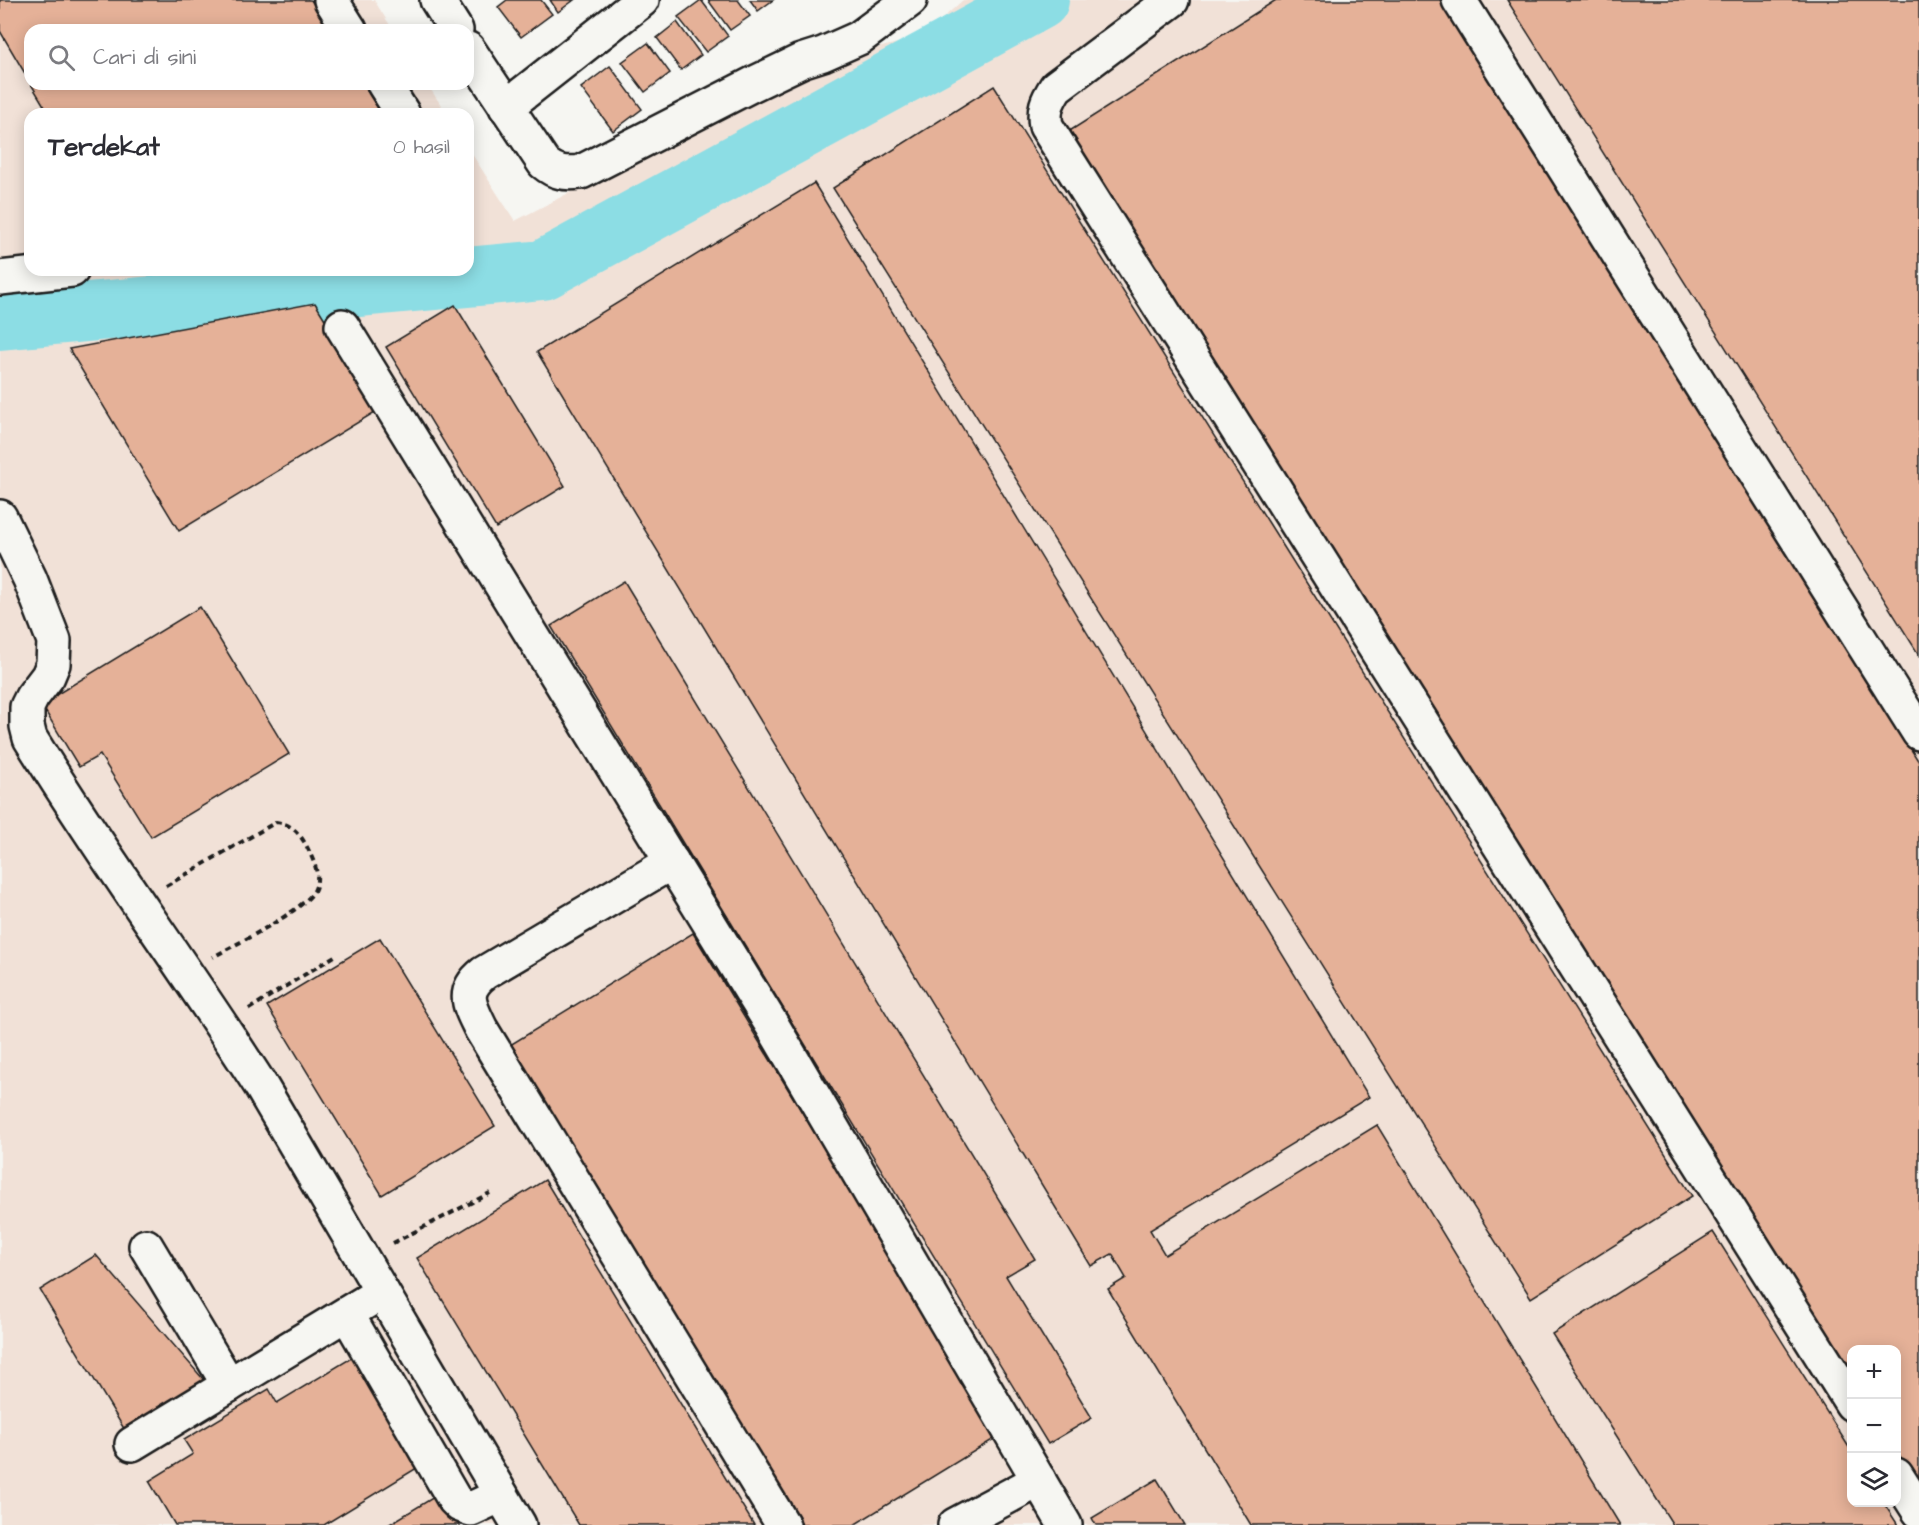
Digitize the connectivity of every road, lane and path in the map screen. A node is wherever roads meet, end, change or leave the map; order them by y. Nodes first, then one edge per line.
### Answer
1 (331, 0) edge
2 (437, 0) edge
3 (642, 0) edge
4 (910, 0) edge
5 (1172, 0) edge
6 (1459, 0) edge
7 (346, 24) edge
8 (452, 24) edge
9 (474, 58) edge
10 (388, 90) edge
11 (506, 107) junction
12 (399, 108) edge
13 (24, 275) edge
14 (0, 278) edge
15 (342, 326) dead end
16 (0, 517) edge
17 (1919, 733) edge
18 (672, 862) junction
19 (137, 903) junction
20 (338, 954) dead end
21 (185, 973) junction
22 (222, 1025) junction
23 (490, 1193) dead end
24 (146, 1246) dead end
25 (363, 1259) junction
26 (382, 1292) junction
27 (347, 1314) junction
28 (229, 1385) junction
29 (1848, 1399) edge
30 (132, 1444) dead end
31 (1039, 1480) junction
32 (1901, 1483) edge
33 (501, 1495) junction
34 (1919, 1511) edge
35 (519, 1525) edge
36 (783, 1525) edge
37 (955, 1525) edge
38 (1065, 1525) edge

1 - 7 street
2 - 8 street
3 - 11 street
4 - 11 street
5 - 29 street
6 - 17 street
9 - 11 street
10 - 12 street
13 - 14 street
15 - 18 street
16 - 19 street
18 - 31 street
18 - 36 street
19 - 21 street
19 - 21 path
20 - 22 path
21 - 22 street
22 - 25 street
23 - 25 path
24 - 28 street
25 - 26 street
26 - 27 street
26 - 33 street
27 - 28 street
27 - 33 street
28 - 30 street
31 - 37 street
31 - 38 street
32 - 34 street
33 - 35 street

